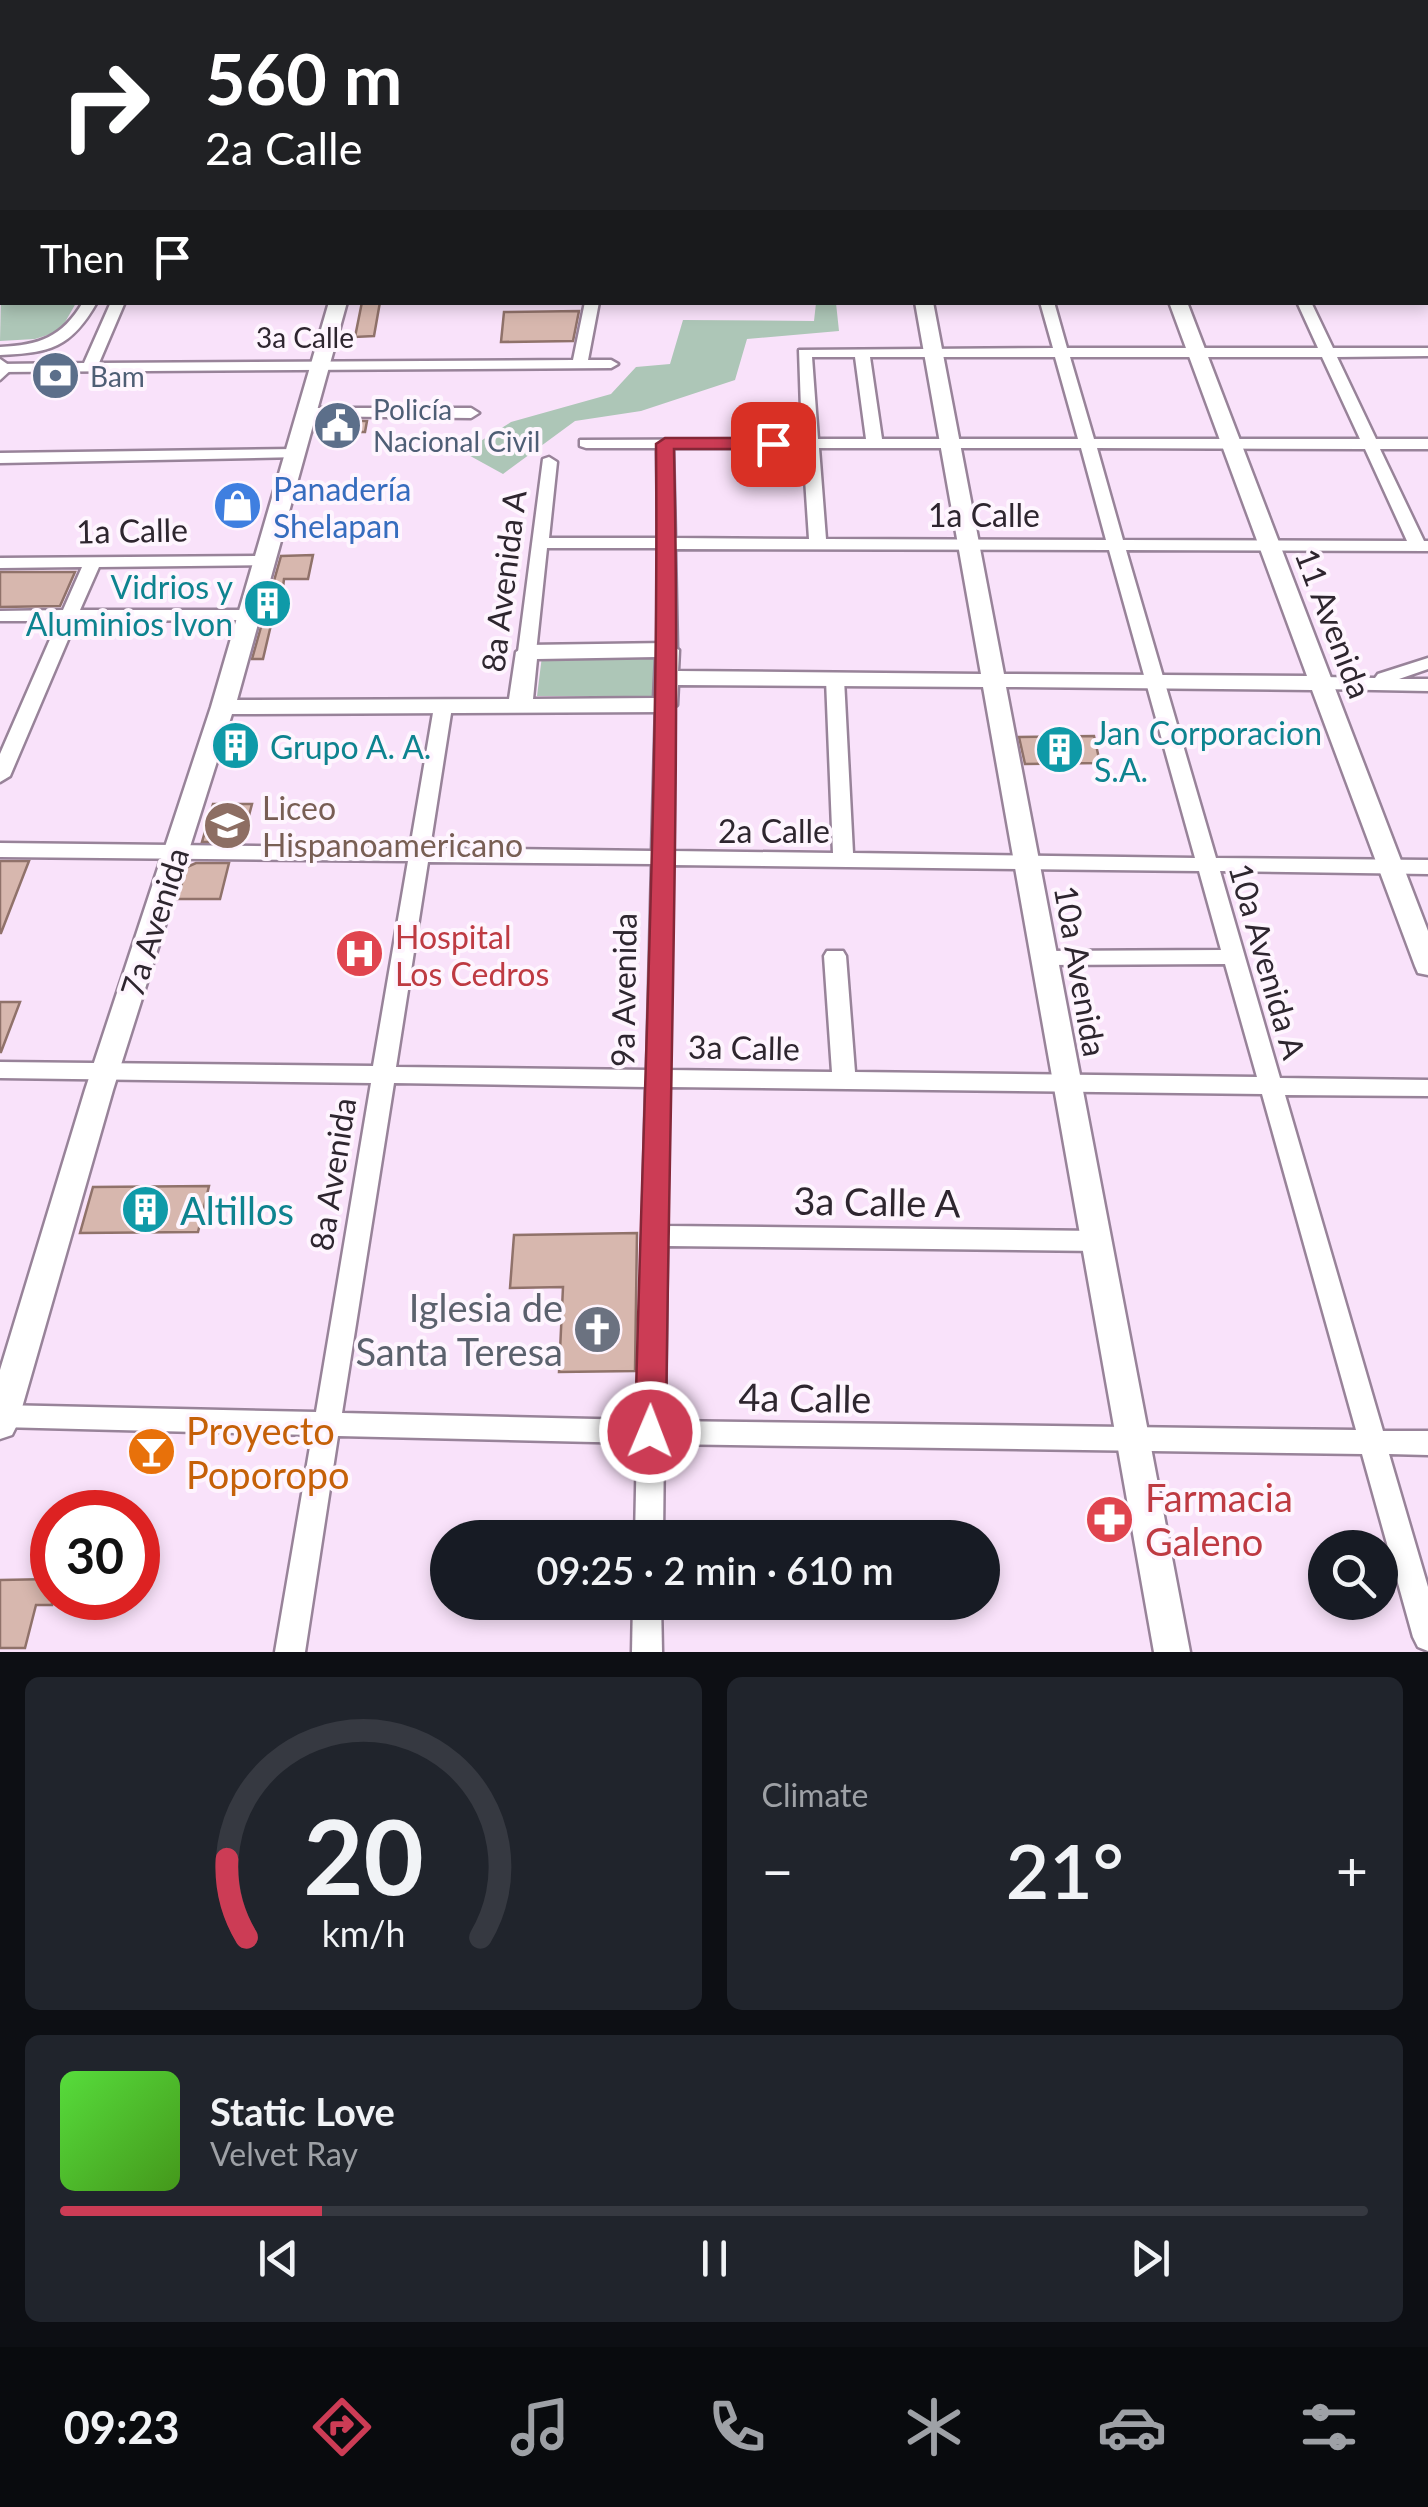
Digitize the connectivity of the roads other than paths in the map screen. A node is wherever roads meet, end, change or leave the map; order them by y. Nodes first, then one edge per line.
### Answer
1 (88, 305) edge
2 (117, 305) edge
3 (337, 305) edge
4 (591, 305) edge
5 (925, 305) edge
6 (1048, 305) edge
7 (1179, 305) edge
8 (1305, 305) edge
9 (1197, 352) junction
10 (1328, 352) junction
11 (1428, 352) edge
12 (862, 353) junction
13 (933, 353) junction
14 (1061, 353) junction
15 (580, 364) junction
16 (611, 364) dead end
17 (1, 365) edge
18 (320, 366) junction
19 (90, 367) junction
20 (306, 413) junction
21 (471, 413) dead end
22 (586, 443) dead end
23 (665, 444) junction
24 (809, 444) junction
25 (875, 444) junction
26 (950, 444) junction
27 (1087, 444) junction
28 (1232, 444) junction
29 (1370, 444) junction
30 (1428, 444) edge
31 (295, 454) junction
32 (0, 458) edge
33 (549, 462) dead end
34 (540, 542) junction
35 (665, 546) junction
36 (818, 546) junction
37 (968, 546) junction
38 (1116, 546) junction
39 (1270, 546) junction
40 (1423, 546) edge
41 (264, 561) junction
42 (0, 563) edge
43 (92, 563) junction
44 (0, 616) edge
45 (69, 616) junction
46 (249, 616) junction
47 (668, 650) junction
48 (527, 652) junction
49 (1428, 663) edge
50 (667, 678) junction
51 (835, 679) junction
52 (995, 682) junction
53 (1155, 682) junction
54 (1358, 682) junction
55 (1322, 683) junction
56 (1428, 685) edge
57 (665, 706) junction
58 (223, 707) junction
59 (443, 707) junction
60 (520, 707) junction
61 (0, 776) edge
62 (0, 850) edge
63 (177, 852) junction
64 (418, 856) junction
65 (660, 859) junction
66 (843, 860) junction
67 (1026, 863) junction
68 (1206, 865) junction
69 (1390, 867) junction
70 (1428, 868) edge
71 (835, 956) dead end
72 (1234, 957) junction
73 (1044, 958) junction
74 (1428, 966) edge
75 (0, 1070) edge
76 (106, 1071) junction
77 (384, 1075) junction
78 (657, 1078) junction
79 (844, 1081) junction
80 (1066, 1084) junction
81 (1270, 1086) junction
82 (1428, 1088) edge
83 (655, 1236) junction
84 (1099, 1240) junction
85 (1, 1419) edge
86 (328, 1424) junction
87 (650, 1432) junction
88 (1136, 1440) junction
89 (1374, 1442) junction
90 (1428, 1442) edge
91 (648, 1520) edge
92 (647, 1620) edge
93 (1428, 1636) edge
94 (290, 1652) edge
95 (646, 1652) edge
96 (1172, 1652) edge

1 - 17 street
2 - 19 street
3 - 18 main road, 7a Avenida
4 - 15 street
5 - 13 main road, 10a Avenida
6 - 14 street, 10a Avenida A
7 - 9 main road, 11 Avenida
8 - 10 street
9 - 10 street
9 - 14 street
9 - 28 main road, 11 Avenida
10 - 11 street
10 - 29 street
12 - 13 street
12 - 24 street
12 - 25 street
13 - 14 street
13 - 26 main road, 10a Avenida
14 - 27 street, 10a Avenida A
15 - 16 street, 3a Calle
15 - 18 street, 3a Calle
17 - 19 street, 3a Calle
18 - 19 street, 3a Calle
18 - 20 main road, 7a Avenida
20 - 21 street
20 - 31 main road, 7a Avenida
22 - 23 street
23 - 24 street
23 - 35 street, 9a Avenida
24 - 25 street
24 - 36 street
25 - 26 street
26 - 27 street
26 - 37 main road, 10a Avenida
27 - 28 street
27 - 38 street, 10a Avenida A
28 - 29 street
28 - 39 main road, 11 Avenida
29 - 30 street
29 - 40 street
31 - 32 street
31 - 41 main road, 7a Avenida
33 - 34 street, 8a Avenida A
34 - 35 street, 1a Calle
34 - 48 street, 8a Avenida A
35 - 36 street, 1a Calle
35 - 47 street, 9a Avenida
36 - 37 street, 1a Calle
37 - 38 street, 1a Calle
37 - 52 main road, 10a Avenida
38 - 39 street, 1a Calle
38 - 53 street, 10a Avenida A
39 - 40 street, 1a Calle
39 - 55 main road, 11 Avenida
41 - 43 street, 1a Calle
41 - 46 main road, 7a Avenida
42 - 43 street, 1a Calle
43 - 45 street
44 - 45 street
45 - 46 street
45 - 61 street
46 - 58 main road, 7a Avenida
47 - 48 main road
47 - 50 main road, 9a Avenida
48 - 60 main road, 8a Avenida A
49 - 54 street
50 - 51 main road
50 - 57 main road, 9a Avenida
51 - 52 main road
51 - 66 street
52 - 53 main road
52 - 67 main road, 10a Avenida
53 - 55 main road
53 - 68 street, 10a Avenida A
54 - 55 street
54 - 56 street
55 - 69 main road, 11 Avenida
57 - 60 main road
57 - 65 street, 9a Avenida
58 - 59 main road
58 - 63 main road, 7a Avenida
59 - 60 main road
59 - 64 street, 8a Avenida
62 - 63 street, 2a Calle
63 - 64 street, 2a Calle
63 - 76 main road, 7a Avenida
64 - 65 street, 2a Calle
64 - 77 street, 8a Avenida
65 - 66 street, 2a Calle
65 - 78 street, 9a Avenida
66 - 67 street, 2a Calle
67 - 68 street, 2a Calle
67 - 73 main road, 10a Avenida
68 - 69 street, 2a Calle
68 - 72 street, 10a Avenida A
69 - 70 street, 2a Calle
69 - 74 main road, 11 Avenida
71 - 79 street
72 - 73 street
72 - 81 street, 10a Avenida A
73 - 80 main road, 10a Avenida
75 - 76 street, 3a Calle
76 - 77 street, 3a Calle
76 - 85 main road, 7a Avenida
77 - 78 street, 3a Calle
77 - 86 street, 8a Avenida
78 - 79 street, 3a Calle
78 - 83 street, 9a Avenida
79 - 80 street, 3a Calle
80 - 81 street, 3a Calle
80 - 84 main road, 10a Avenida
81 - 82 street, 3a Calle
81 - 89 street, 10a Avenida A
83 - 84 street, 3a Calle A
83 - 87 street, 9a Avenida
84 - 88 main road, 10a Avenida
85 - 86 street, 4a Calle
86 - 87 street, 4a Calle
86 - 94 street, 8a Avenida
87 - 88 street, 4a Calle
87 - 91 street, 9a Avenida
88 - 89 street, 4a Calle
88 - 96 main road, 10a Avenida
89 - 90 street, 4a Calle
89 - 93 street, 10a Avenida A
92 - 95 street

